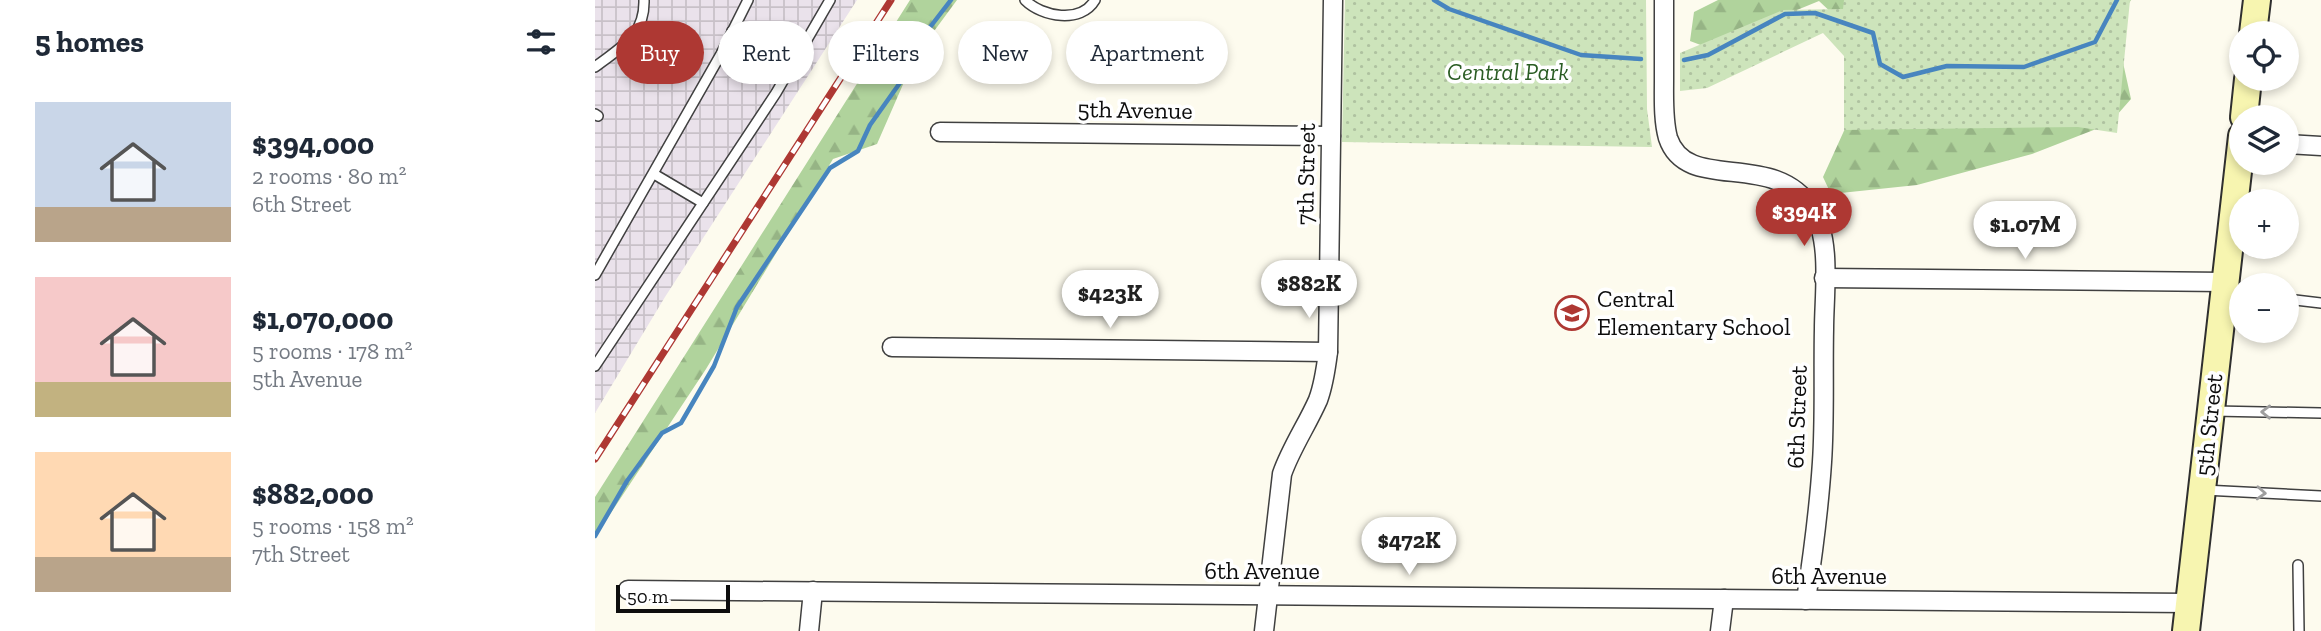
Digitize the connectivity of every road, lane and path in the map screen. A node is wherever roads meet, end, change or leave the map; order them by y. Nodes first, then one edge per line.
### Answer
1 (644, 0) edge
2 (748, 0) edge
3 (830, 0) edge
4 (1025, 0) edge
5 (1095, 0) edge
6 (1333, 0) edge
7 (1664, 0) edge
8 (2257, 0) edge
9 (738, 21) edge
10 (2254, 21) edge
11 (814, 28) edge
12 (718, 57) edge
13 (595, 67) edge
14 (781, 84) edge
15 (940, 132) dead end
16 (1331, 136) junction
17 (2299, 145) edge
18 (2321, 146) edge
19 (654, 174) junction
20 (2239, 175) edge
21 (703, 203) junction
22 (2231, 273) edge
23 (595, 275) edge
24 (1824, 278) junction
25 (2229, 291) edge
26 (2229, 297) edge
27 (2299, 300) edge
28 (2321, 303) edge
29 (892, 347) dead end
30 (1328, 352) junction
31 (595, 366) edge
32 (2211, 411) junction
33 (2321, 413) edge
34 (2202, 490) junction
35 (2321, 496) edge
36 (2298, 565) dead end
37 (628, 590) dead end
38 (813, 592) junction
39 (1268, 595) junction
40 (1724, 599) junction
41 (1806, 600) junction
42 (2189, 603) junction
43 (809, 631) edge
44 (1264, 631) edge
45 (1720, 631) edge
46 (2186, 631) edge
47 (2298, 631) edge

1 - 13 lane
2 - 9 lane
3 - 11 lane
4 - 5 lane
6 - 16 street, 7th Street
7 - 24 street, 6th Street
8 - 10 street
12 - 19 lane
14 - 21 lane
15 - 16 street, 5th Avenue
16 - 30 street, 7th Street
17 - 18 street
19 - 21 lane
19 - 23 lane
20 - 22 street, 5th Street
21 - 31 lane
24 - 25 street
24 - 41 street, 6th Street
26 - 32 street, 5th Street
27 - 28 lane
29 - 30 street
30 - 39 street, 7th Street
33 -> 32 lane
32 - 34 street, 5th Street
34 -> 35 lane
34 - 42 street, 5th Street
36 - 47 lane
37 - 38 street, 6th Avenue
38 - 39 street, 6th Avenue
38 - 43 street
39 - 40 street, 6th Avenue
39 - 44 street, 7th Street
40 - 41 street, 6th Avenue
40 - 45 street
41 - 42 street, 6th Avenue
42 - 46 street, 5th Street

